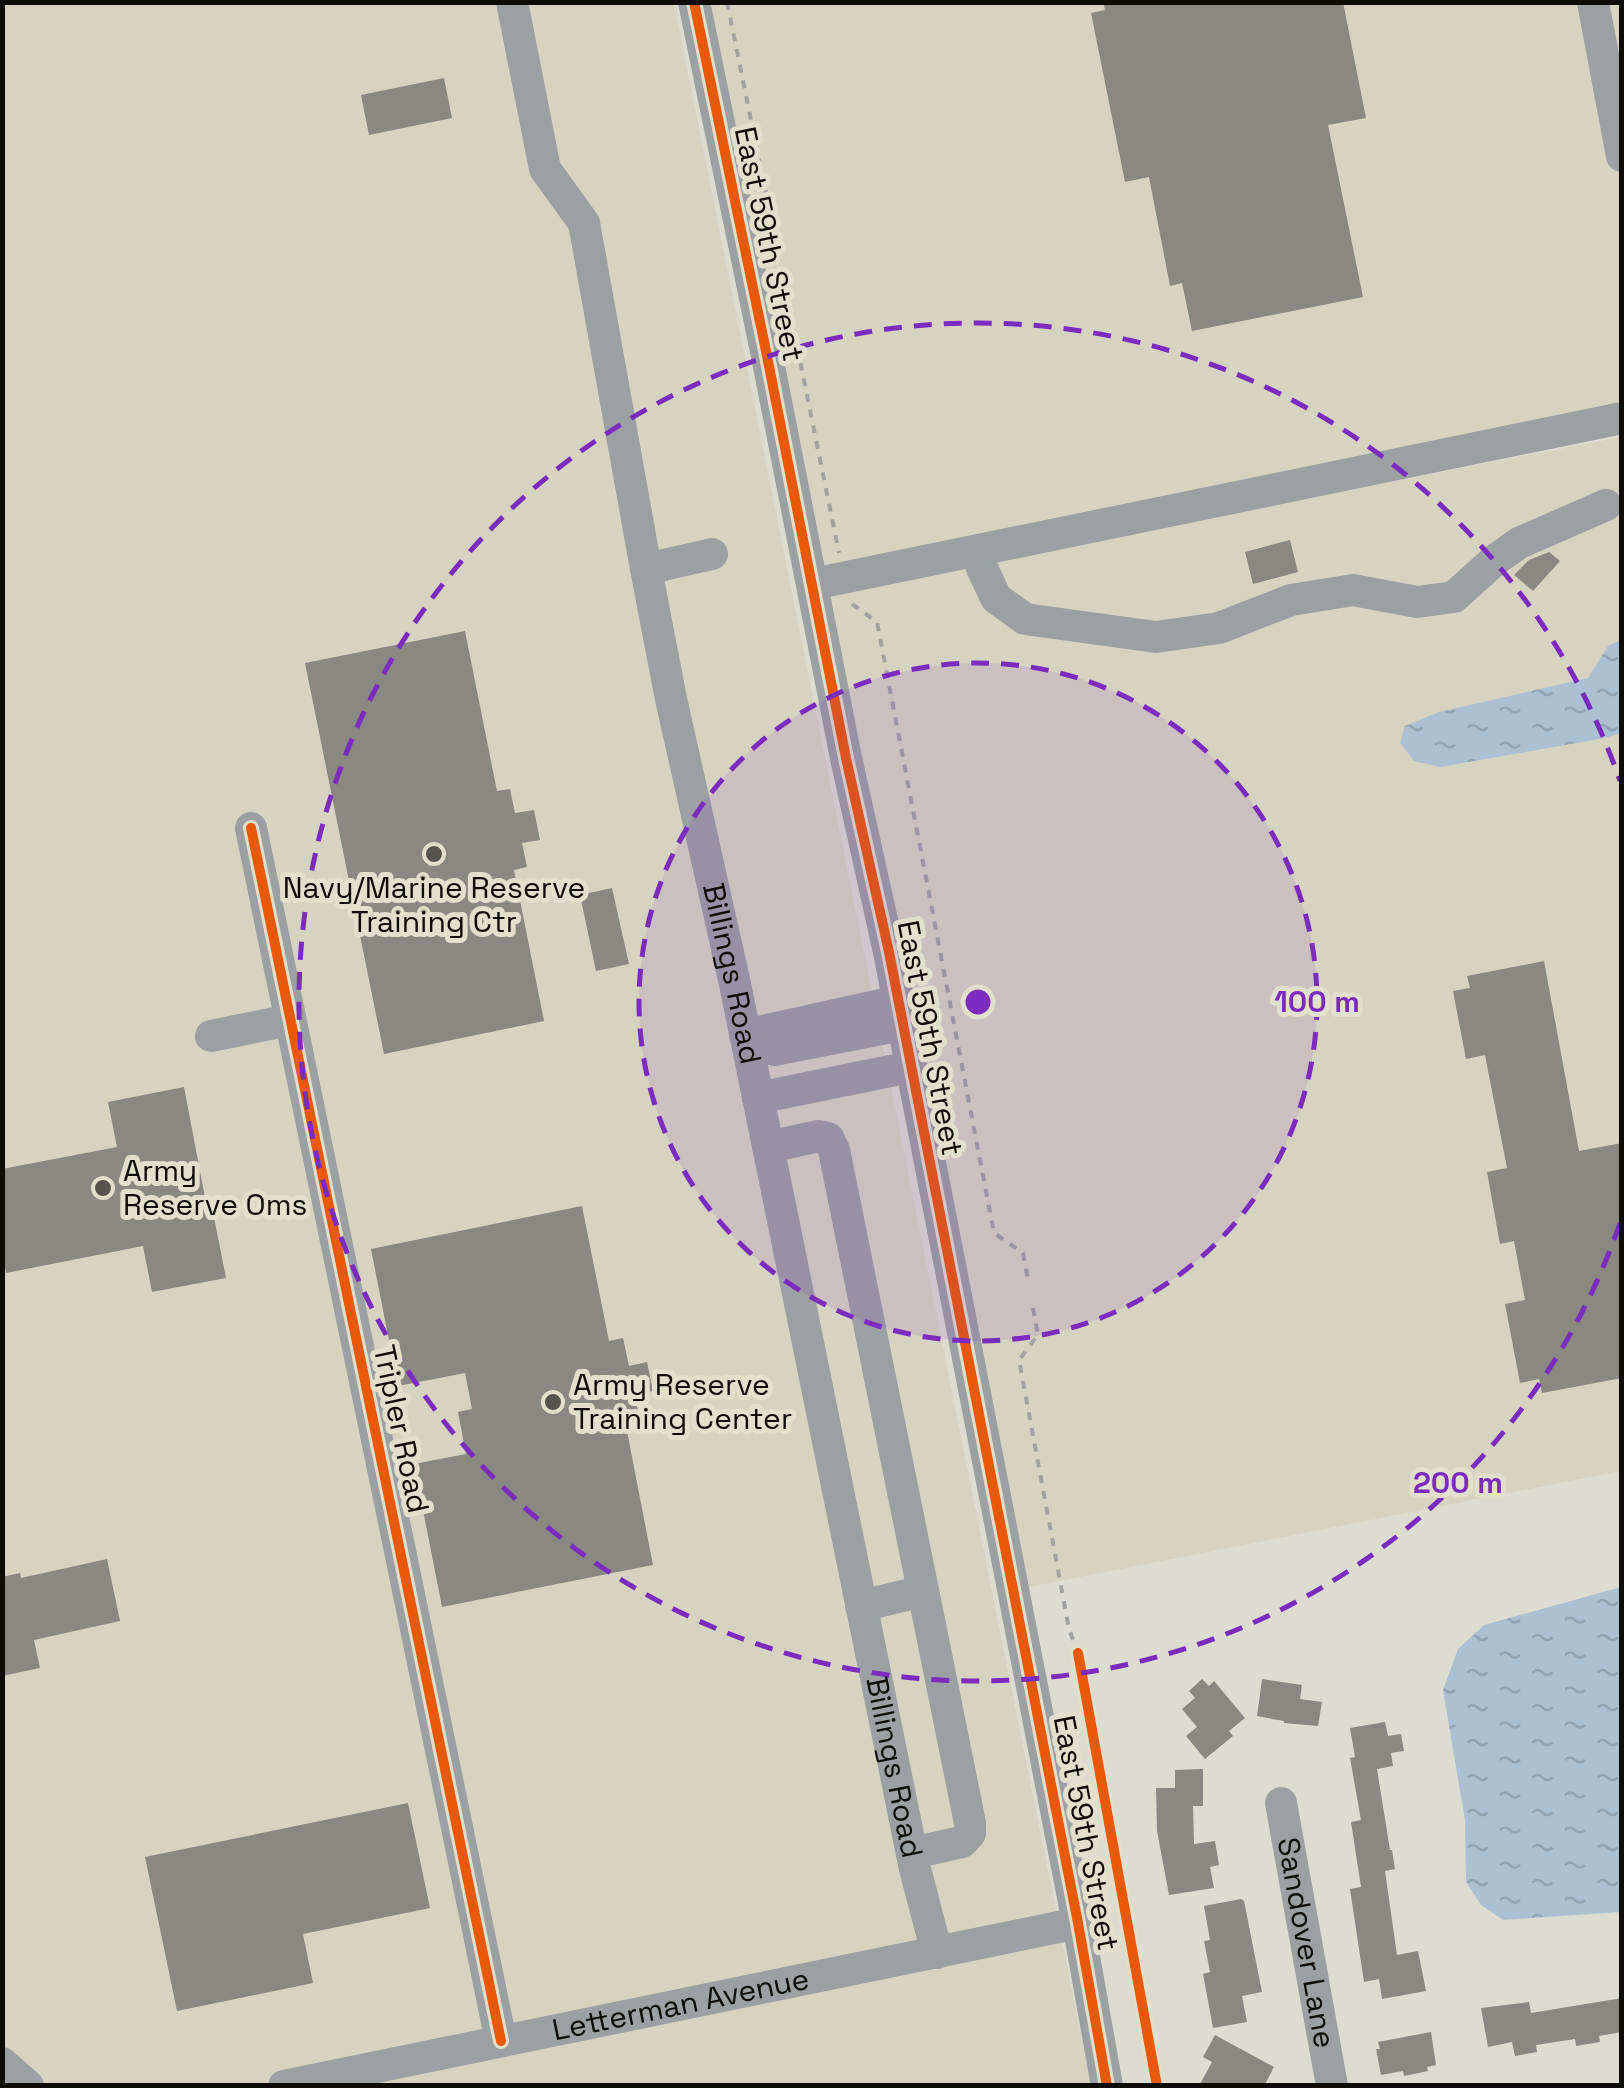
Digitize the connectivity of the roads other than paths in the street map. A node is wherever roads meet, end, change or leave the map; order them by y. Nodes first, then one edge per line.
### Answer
1 (512, 2) edge
2 (694, 2) edge
3 (1593, 2) edge
4 (1622, 156) edge
5 (1622, 418) edge
6 (1606, 505) dead end
7 (979, 550) junction
8 (712, 554) dead end
9 (646, 569) junction
10 (813, 584) junction
11 (250, 828) dead end
12 (900, 1013) junction
13 (290, 1020) junction
14 (211, 1036) dead end
15 (747, 1045) junction
16 (910, 1067) junction
17 (758, 1098) junction
18 (768, 1147) junction
19 (923, 1592) junction
20 (862, 1606) junction
21 (1281, 1803) dead end
22 (912, 1853) junction
23 (1078, 1923) junction
24 (937, 1952) junction
25 (501, 2041) junction
26 (2, 2064) edge
27 (28, 2086) edge
28 (284, 2086) edge
29 (1107, 2086) edge
30 (1332, 2086) edge

1 - 9 street, Billings Road
2 - 10 street, East 59th Street
3 - 4 street
5 - 7 street
6 - 7 street
7 - 10 street
8 - 9 street
9 - 15 street, Billings Road
10 - 12 street, East 59th Street
11 - 13 street, Tripler Road
12 - 15 street
12 - 16 street, East 59th Street
13 - 14 street
13 - 25 street, Tripler Road
15 - 17 street, Billings Road
16 - 17 street
16 - 23 street, East 59th Street
17 - 18 street, Billings Road
18 - 19 street
18 - 20 street, Billings Road
19 - 20 street
19 - 22 street
20 - 22 street, Billings Road
21 - 30 street, Sandover Lane
22 - 24 street, Billings Road
23 - 24 street, Letterman Avenue
23 - 29 street, East 59th Street
24 - 25 street, Letterman Avenue
25 - 28 street, Letterman Avenue
26 - 27 street

